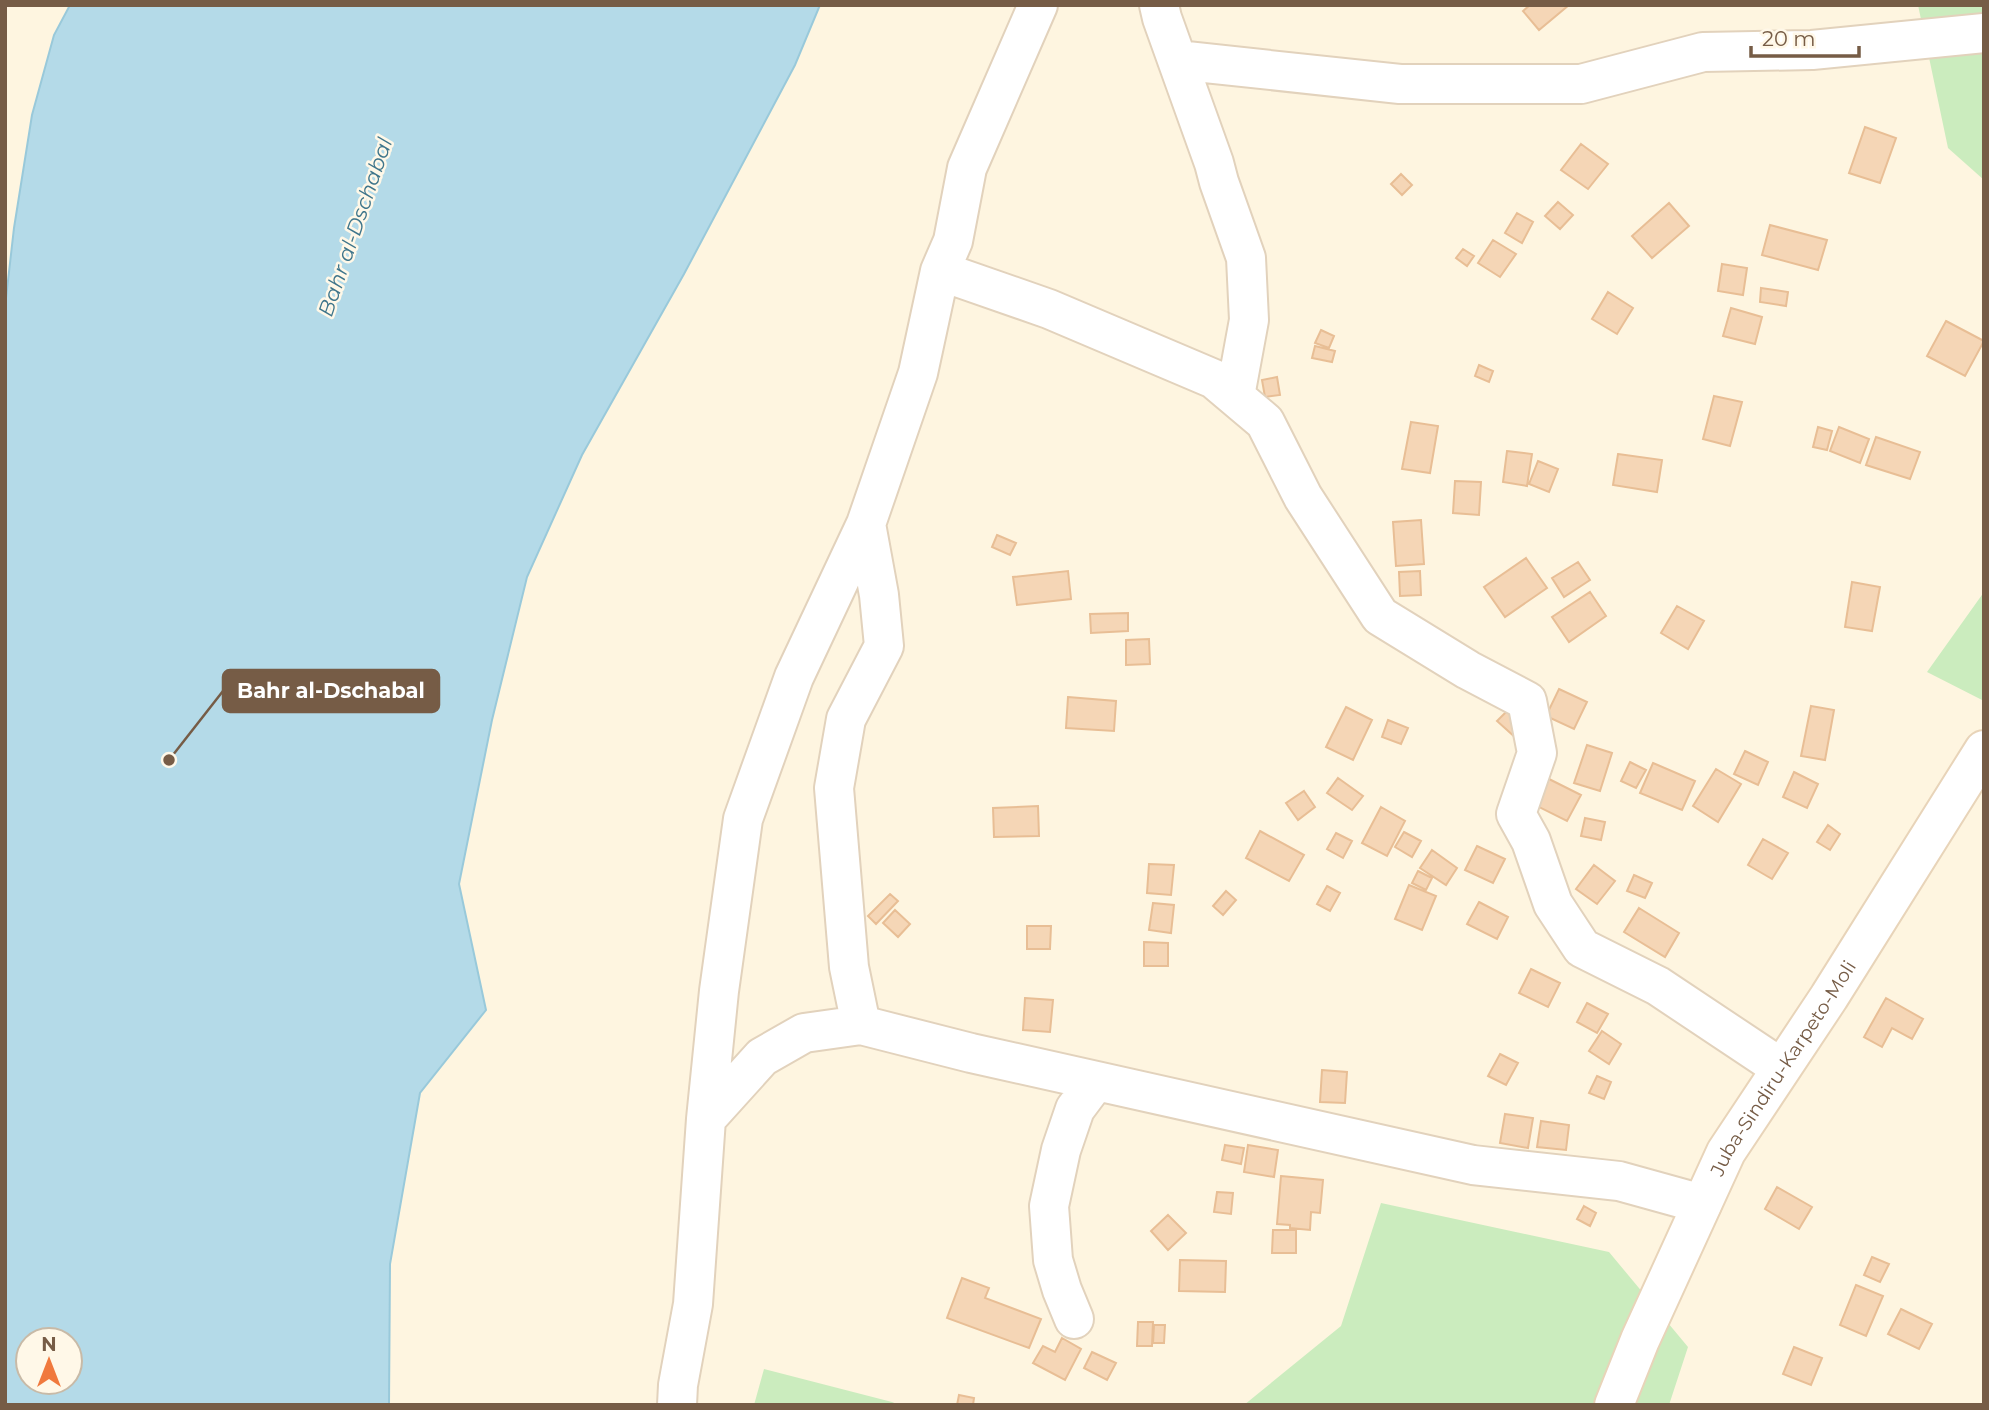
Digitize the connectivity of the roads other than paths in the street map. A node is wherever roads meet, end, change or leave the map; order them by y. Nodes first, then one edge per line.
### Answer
1 (1038, 5) edge
2 (1159, 5) edge
3 (1984, 33) edge
4 (1177, 60) junction
5 (940, 271) junction
6 (1235, 396) junction
7 (866, 524) junction
8 (1984, 750) edge
9 (861, 1025) junction
10 (1781, 1068) junction
11 (1096, 1081) junction
12 (706, 1119) junction
13 (1702, 1204) junction
14 (1074, 1319) dead end
15 (677, 1405) edge
16 (1614, 1405) edge

1 - 5 street
2 - 4 street
3 - 4 street
4 - 6 street
5 - 6 street
5 - 7 street
6 - 10 street
7 - 9 street
7 - 12 street
8 - 10 street, Juba-Sindiru-Karpeto-Moli
9 - 11 street
9 - 12 street
10 - 13 street, Juba-Sindiru-Karpeto-Moli
11 - 13 street
11 - 14 street
12 - 15 street
13 - 16 street, Juba-Sindiru-Karpeto-Moli

